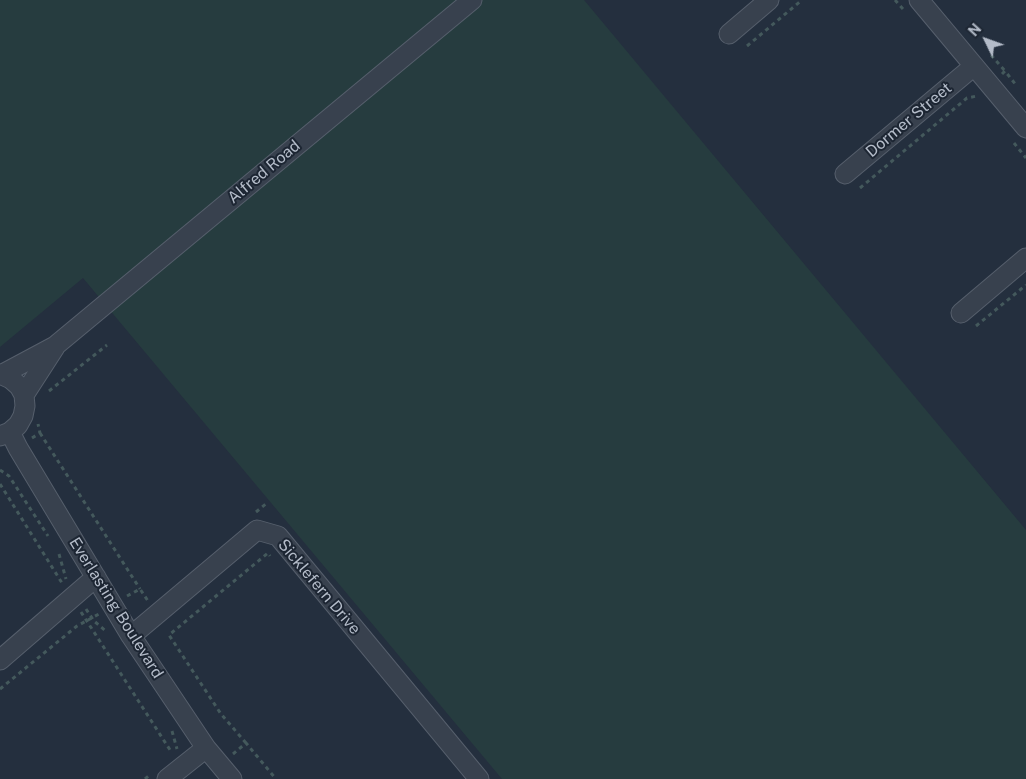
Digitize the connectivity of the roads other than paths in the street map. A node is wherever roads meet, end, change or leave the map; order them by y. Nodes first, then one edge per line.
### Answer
1 (472, 0) edge
2 (769, 0) edge
3 (919, 0) edge
4 (729, 34) dead end
5 (974, 66) junction
6 (1026, 128) edge
7 (845, 174) dead end
8 (1026, 258) edge
9 (961, 313) dead end
10 (56, 346) junction
11 (1, 374) edge
12 (24, 395) junction
13 (5, 434) edge
14 (96, 577) junction
15 (131, 636) junction
16 (0, 660) edge
17 (206, 748) junction
18 (167, 779) edge
19 (232, 779) edge
20 (479, 779) edge

1 - 10 street, Alfred Road
2 - 4 street
3 - 5 street
5 - 6 street
5 - 7 street, Dormer Street
8 - 9 street
10 - 11 street, Alfred Road
10 - 12 street, Alfred Road
11 - 12 street
12 - 13 street
13 - 14 street, Everlasting Boulevard
14 - 15 street, Everlasting Boulevard
14 - 16 street
15 - 17 street, Everlasting Boulevard
15 - 20 street, Sicklefern Drive
17 - 18 street
17 - 19 street, Everlasting Boulevard

